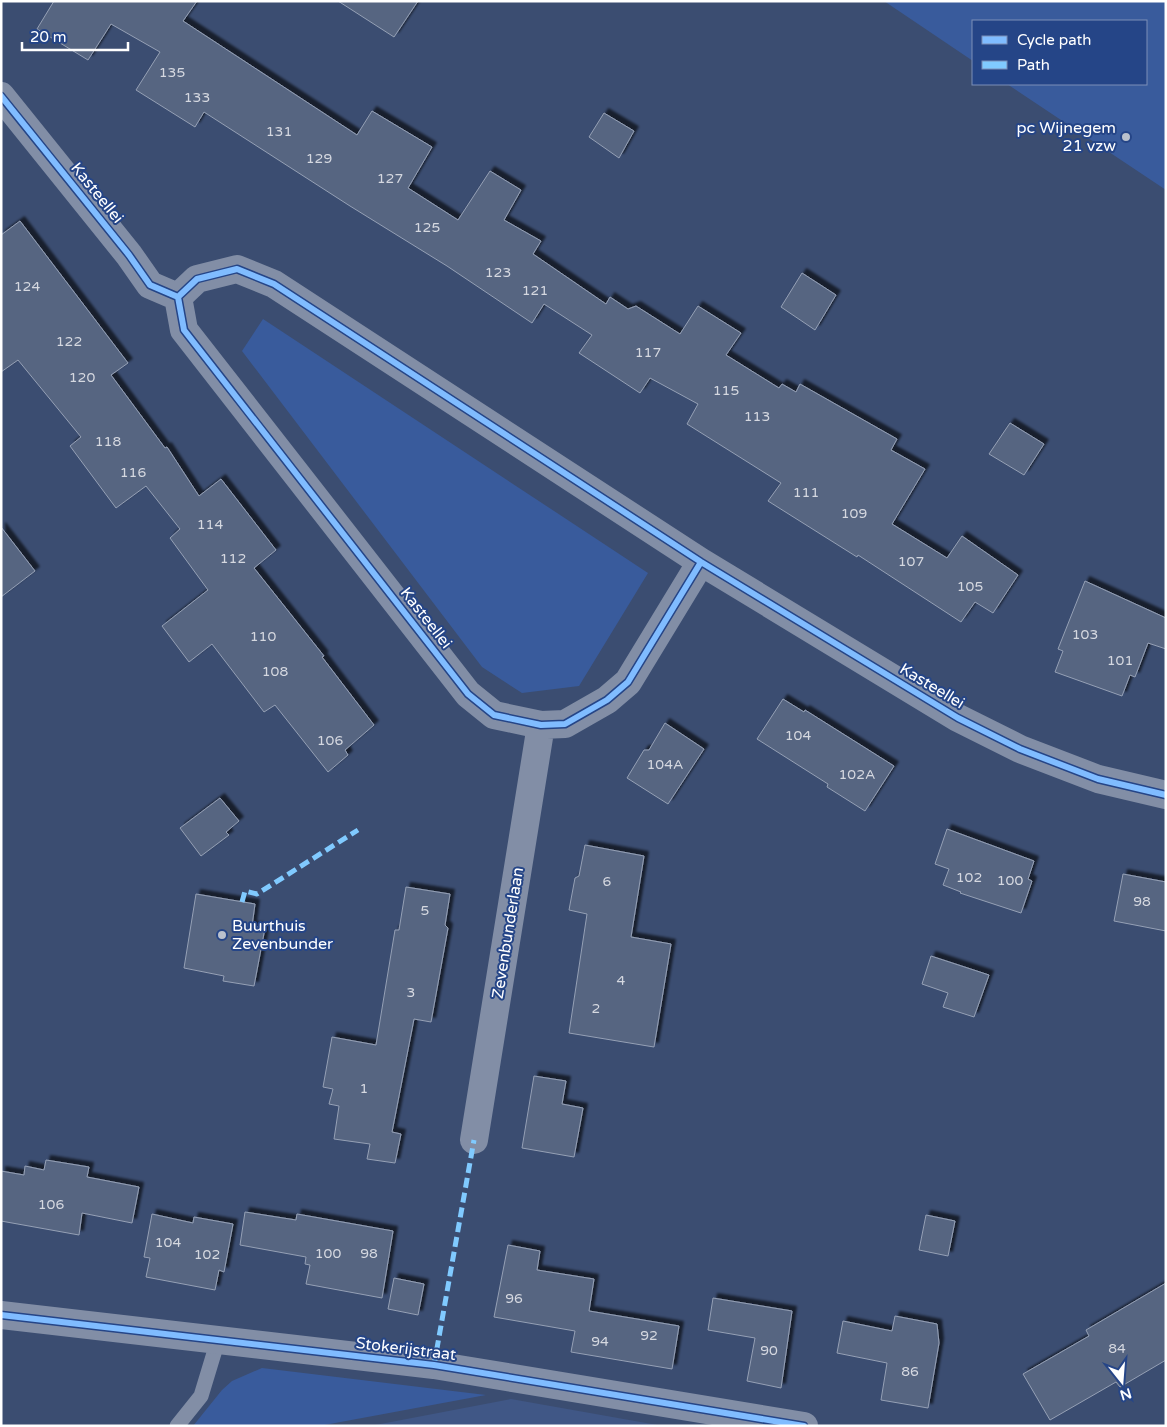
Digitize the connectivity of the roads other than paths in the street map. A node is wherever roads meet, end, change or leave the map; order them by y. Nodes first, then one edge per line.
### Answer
1 (1, 96) edge
2 (178, 297) junction
3 (701, 562) junction
4 (541, 725) junction
5 (1166, 796) edge
6 (474, 1140) dead end
7 (1, 1315) edge
8 (218, 1340) junction
9 (177, 1426) edge
10 (804, 1426) edge

1 - 2 street, Kasteellei
2 - 3 street, Kasteellei
2 - 4 street, Kasteellei
3 - 4 street, Kasteellei
3 - 5 street, Kasteellei
4 - 6 street, Zevenbunderlaan
7 - 8 street, Stokerijstraat
8 - 9 lane
8 - 10 street, Stokerijstraat

